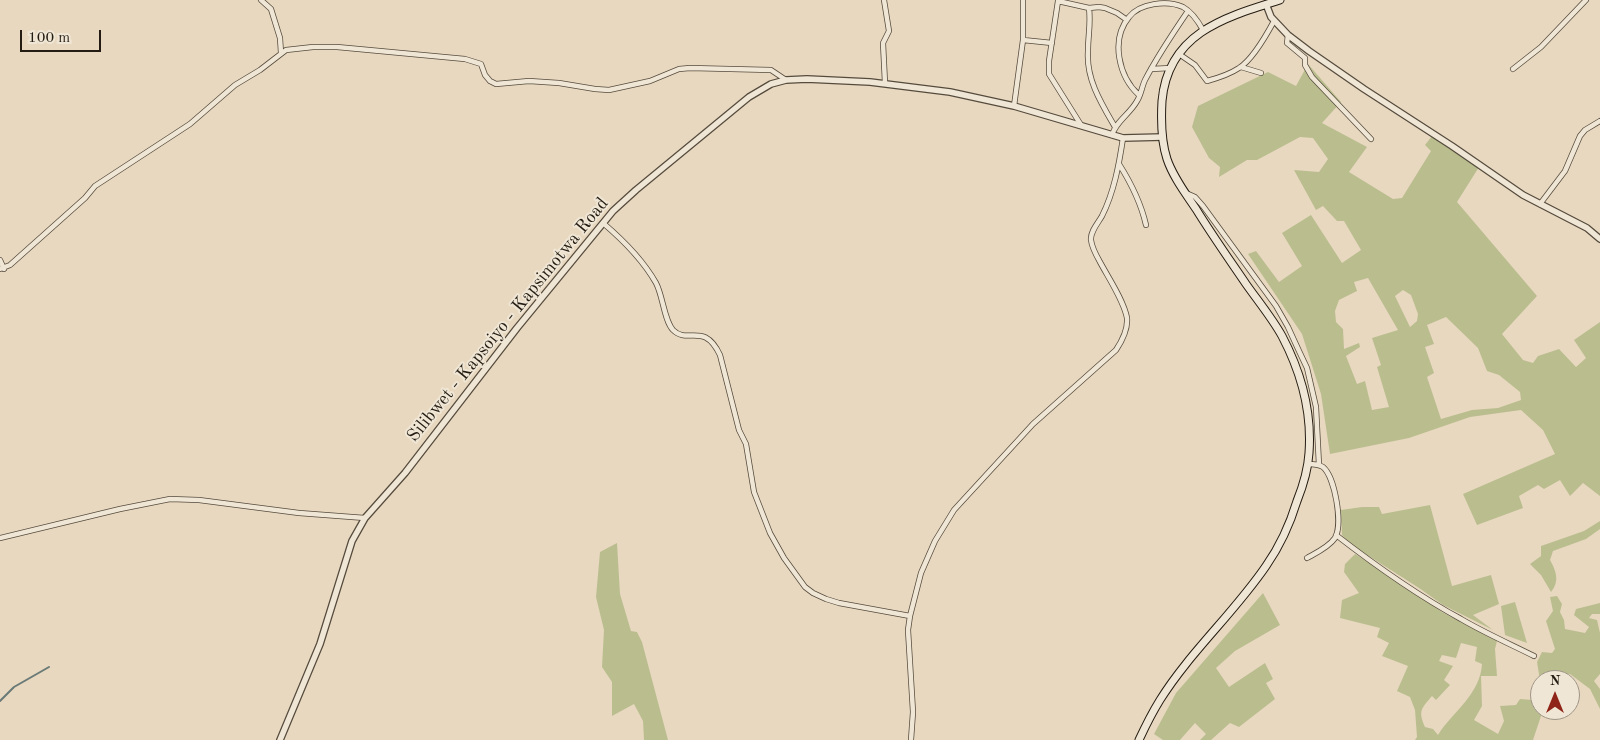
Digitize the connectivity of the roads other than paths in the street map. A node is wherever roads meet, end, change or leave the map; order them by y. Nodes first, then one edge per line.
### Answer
1 (261, 0) edge
2 (884, 0) edge
3 (1023, 0) edge
4 (1057, 0) edge
5 (1102, 0) edge
6 (1280, 0) edge
7 (1586, 0) edge
8 (1266, 4) junction
9 (1099, 7) junction
10 (1089, 8) junction
11 (1188, 11) junction
12 (1127, 20) junction
13 (1274, 21) junction
14 (1203, 30) junction
15 (1288, 35) junction
16 (1023, 40) junction
17 (1052, 43) junction
18 (281, 53) junction
19 (1179, 54) junction
20 (1241, 67) junction
21 (1171, 68) junction
22 (1151, 69) junction
23 (1513, 69) dead end
24 (1260, 73) dead end
25 (786, 80) junction
26 (884, 83) junction
27 (1139, 95) junction
28 (1014, 106) junction
29 (1600, 121) edge
30 (1081, 125) junction
31 (1115, 127) junction
32 (1112, 135) junction
33 (1163, 137) junction
34 (1123, 138) junction
35 (1371, 139) dead end
36 (1119, 164) junction
37 (1185, 193) junction
38 (1540, 204) junction
39 (603, 223) junction
40 (1146, 225) dead end
41 (1600, 240) edge
42 (0, 260) edge
43 (2, 269) edge
44 (1308, 464) junction
45 (1319, 465) junction
46 (365, 518) junction
47 (1336, 536) junction
48 (0, 538) edge
49 (1307, 558) dead end
50 (910, 616) junction
51 (1534, 656) dead end
52 (280, 740) edge
53 (911, 740) edge
54 (1139, 740) edge

1 - 18 street
2 - 26 street
3 - 16 street
4 - 10 street
4 - 17 street
5 - 9 street
6 - 8 main road
7 - 23 street
8 - 13 street
8 - 14 main road
9 - 10 street
9 - 12 street
10 - 31 street
11 - 12 street
11 - 14 street
11 - 22 street
12 - 27 street
13 - 15 street
13 - 20 street
14 - 19 main road
15 - 35 street
15 - 38 street
16 - 17 street
16 - 28 street
17 - 30 street
18 - 25 street
18 - 43 street
19 - 20 street
19 - 21 main road
20 - 24 street
21 - 22 street
21 - 33 main road
22 - 27 street
25 - 26 street, Silibwet - Kapsoiyo - Kapsimotwa Road
25 - 39 street, Silibwet - Kapsoiyo - Kapsimotwa Road
26 - 28 street, Silibwet - Kapsoiyo - Kapsimotwa Road
27 - 31 street
28 - 30 street, Silibwet - Kapsoiyo - Kapsimotwa Road
29 - 38 street
30 - 32 street, Silibwet - Kapsoiyo - Kapsimotwa Road
31 - 32 street
32 - 34 street, Silibwet - Kapsoiyo - Kapsimotwa Road
33 - 34 street, Silibwet - Kapsoiyo - Kapsimotwa Road
33 - 37 main road
34 - 36 street
36 - 40 street
36 - 50 street
37 - 44 main road
37 - 45 street
38 - 41 street
39 - 46 street, Silibwet - Kapsoiyo - Kapsimotwa Road
39 - 50 street
42 - 43 street
44 - 45 street
44 - 54 main road
45 - 47 street
46 - 48 street
46 - 52 street, Silibwet - Kapsoiyo - Kapsimotwa Road
47 - 49 street
47 - 51 street
50 - 53 street

